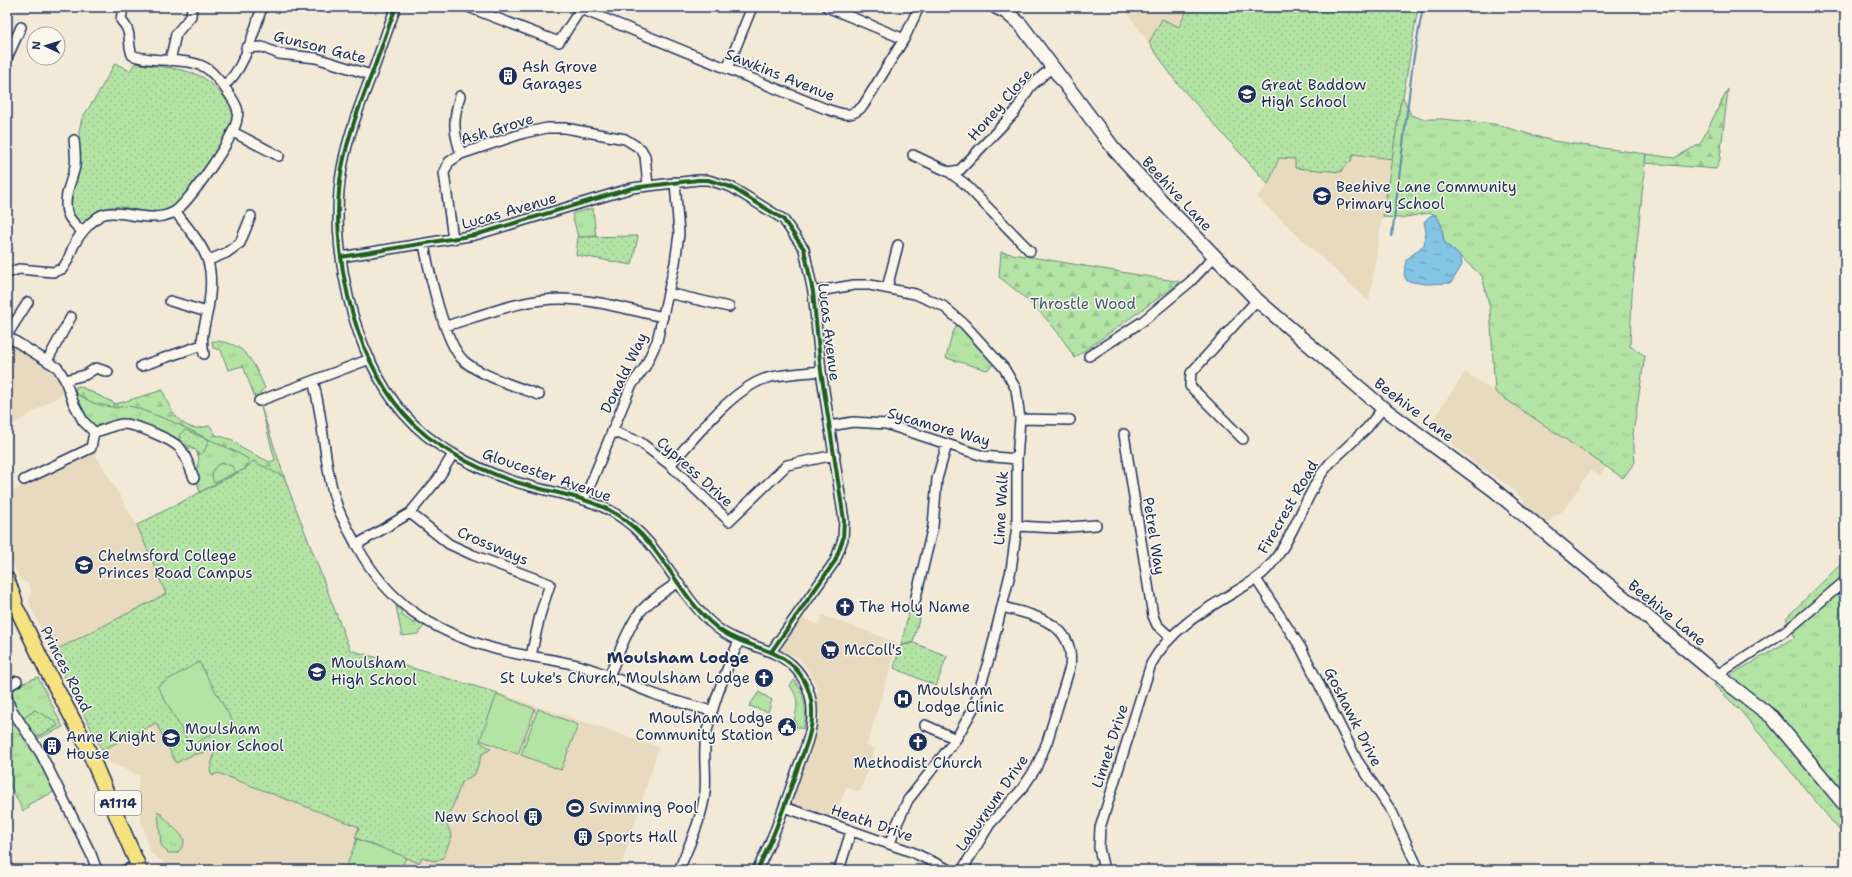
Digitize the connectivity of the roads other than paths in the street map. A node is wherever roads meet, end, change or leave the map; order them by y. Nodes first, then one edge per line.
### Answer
1 (123, 7) edge
2 (192, 7) edge
3 (262, 7) edge
4 (396, 7) edge
5 (468, 7) edge
6 (752, 7) edge
7 (827, 7) edge
8 (919, 7) edge
9 (996, 7) edge
10 (581, 8) edge
11 (21, 27) dead end
12 (254, 31) junction
13 (904, 39) junction
14 (262, 47) junction
15 (246, 48) junction
16 (7, 58) edge
17 (170, 61) junction
18 (1052, 67) junction
19 (727, 69) junction
20 (371, 75) junction
21 (223, 86) junction
22 (460, 96) dead end
23 (233, 132) junction
24 (74, 140) dead end
25 (461, 154) junction
26 (913, 155) dead end
27 (279, 156) dead end
28 (949, 172) junction
29 (675, 182) junction
30 (648, 186) junction
31 (175, 211) junction
32 (251, 216) dead end
33 (82, 232) junction
34 (453, 239) junction
35 (424, 244) junction
36 (898, 245) dead end
37 (1030, 251) dead end
38 (1215, 256) junction
39 (341, 257) junction
40 (209, 260) junction
41 (7, 273) edge
42 (887, 288) junction
43 (813, 292) junction
44 (668, 293) junction
45 (1257, 300) junction
46 (170, 301) dead end
47 (28, 302) dead end
48 (729, 307) dead end
49 (207, 312) junction
50 (71, 317) dead end
51 (663, 317) junction
52 (446, 326) junction
53 (7, 336) edge
54 (1089, 356) dead end
55 (370, 359) junction
56 (47, 361) junction
57 (141, 366) dead end
58 (821, 371) junction
59 (108, 372) dead end
60 (65, 380) junction
61 (313, 381) junction
62 (539, 395) dead end
63 (259, 401) dead end
64 (1383, 408) junction
65 (1020, 419) junction
66 (1070, 420) dead end
67 (830, 426) junction
68 (612, 431) junction
69 (94, 432) junction
70 (1124, 434) dead end
71 (1243, 439) dead end
72 (947, 444) junction
73 (453, 454) junction
74 (835, 455) junction
75 (1017, 459) junction
76 (670, 465) junction
77 (194, 478) dead end
78 (24, 480) dead end
79 (584, 500) junction
80 (410, 513) junction
81 (1096, 525) dead end
82 (1017, 526) junction
83 (356, 544) junction
84 (7, 579) edge
85 (1256, 579) junction
86 (1845, 581) edge
87 (678, 582) junction
88 (7, 593) edge
89 (914, 601) dead end
90 (1002, 607) junction
91 (19, 613) junction
92 (1170, 637) junction
93 (739, 642) junction
94 (771, 652) junction
95 (531, 656) junction
96 (1717, 675) junction
97 (609, 676) junction
98 (17, 681) dead end
99 (7, 687) edge
100 (7, 697) edge
101 (712, 711) junction
102 (925, 725) dead end
103 (956, 739) junction
104 (84, 740) junction
105 (1845, 806) edge
106 (784, 807) junction
107 (851, 831) junction
108 (890, 844) junction
109 (97, 870) edge
110 (131, 870) edge
111 (146, 870) edge
112 (679, 870) edge
113 (757, 870) edge
114 (839, 870) edge
115 (950, 870) edge
116 (962, 870) edge
117 (1104, 870) edge
118 (1419, 870) edge

1 - 17 street
2 - 17 street
3 - 12 street, Gunson Gate
4 - 20 street, Gloucester Avenue
5 - 10 street
6 - 19 street
7 - 13 street
8 - 13 street, Sawkins Avenue
9 - 18 main road, Beehive Lane
10 - 19 street, Sawkins Avenue
11 - 16 street
12 - 14 street, Gunson Gate
12 - 15 street, Gunson Gate
13 - 19 street, Sawkins Avenue
14 - 15 street, Gunson Gate
14 - 20 street, Gunson Gate
15 - 21 street, Gunson Gate
17 - 21 street
18 - 28 street, Honey Close
18 - 38 main road, Beehive Lane
20 - 39 street, Gloucester Avenue
21 - 23 street
22 - 25 street
23 - 27 street
23 - 31 street
24 - 33 street
25 - 30 street, Ash Grove
25 - 34 street, Ash Grove
26 - 28 street
28 - 37 street
29 - 30 street, Lucas Avenue
29 - 43 street, Lucas Avenue
29 - 44 street, Donald Way
30 - 34 street, Lucas Avenue
31 - 33 street
31 - 40 street
32 - 40 street
33 - 41 street
34 - 35 street, Lucas Avenue
35 - 39 street, Lucas Avenue
35 - 52 street
36 - 42 street
38 - 45 main road, Beehive Lane
38 - 54 street
39 - 55 street, Gloucester Avenue
40 - 49 street
42 - 43 street, Lime Walk
42 - 65 street, Lime Walk
43 - 58 street, Lucas Avenue
44 - 48 street
44 - 51 street, Donald Way
45 - 64 main road, Beehive Lane
45 - 71 street
46 - 49 street
47 - 53 street
49 - 57 street
50 - 56 street
51 - 52 street
51 - 68 street, Donald Way
52 - 62 street
53 - 56 street
55 - 61 street
55 - 73 street, Gloucester Avenue
56 - 60 street
58 - 67 street, Lucas Avenue
58 - 76 street
59 - 60 street
60 - 69 street
61 - 63 street
61 - 83 street
64 - 85 street, Firecrest Road
64 - 96 main road, Beehive Lane
65 - 66 street
65 - 75 street, Lime Walk
67 - 72 street, Sycamore Way
67 - 74 street, Lucas Avenue
68 - 76 street, Cypress Drive
68 - 79 street, Donald Way
69 - 77 street
69 - 78 street
70 - 92 street, Petrel Way
72 - 75 street, Sycamore Way
72 - 89 street
73 - 79 street, Gloucester Avenue
73 - 80 street
74 - 76 street, Cypress Drive
74 - 94 street, Lucas Avenue
75 - 82 street, Lime Walk
79 - 87 street, Gloucester Avenue
80 - 83 street
80 - 95 street, Crossways
81 - 82 street
82 - 90 street, Lime Walk
83 - 95 street
84 - 91 main road, Princes Road / A1114
85 - 92 street, Firecrest Road
85 - 118 street, Goshawk Drive
86 - 96 street
87 - 93 street, Gloucester Avenue
87 - 97 street
88 - 91 main road, Princes Road / A1114
90 - 103 street, Lime Walk
90 - 116 street, Laburnum Drive
91 - 104 main road, Princes Road / A1114
92 - 117 street, Linnet Drive
93 - 94 street, Gloucester Avenue
93 - 101 street
94 - 106 street, Gloucester Avenue
95 - 97 street
96 - 105 main road, Beehive Lane
97 - 101 street
98 - 99 street
100 - 109 street
101 - 112 street
102 - 103 street
103 - 108 street, Lime Walk
104 - 110 main road, Princes Road / A1114
104 - 111 main road, Princes Road / A1114
106 - 107 street, Heath Drive
106 - 113 street, Gloucester Avenue
107 - 108 street, Heath Drive
107 - 114 street
108 - 115 street, Heath Drive

